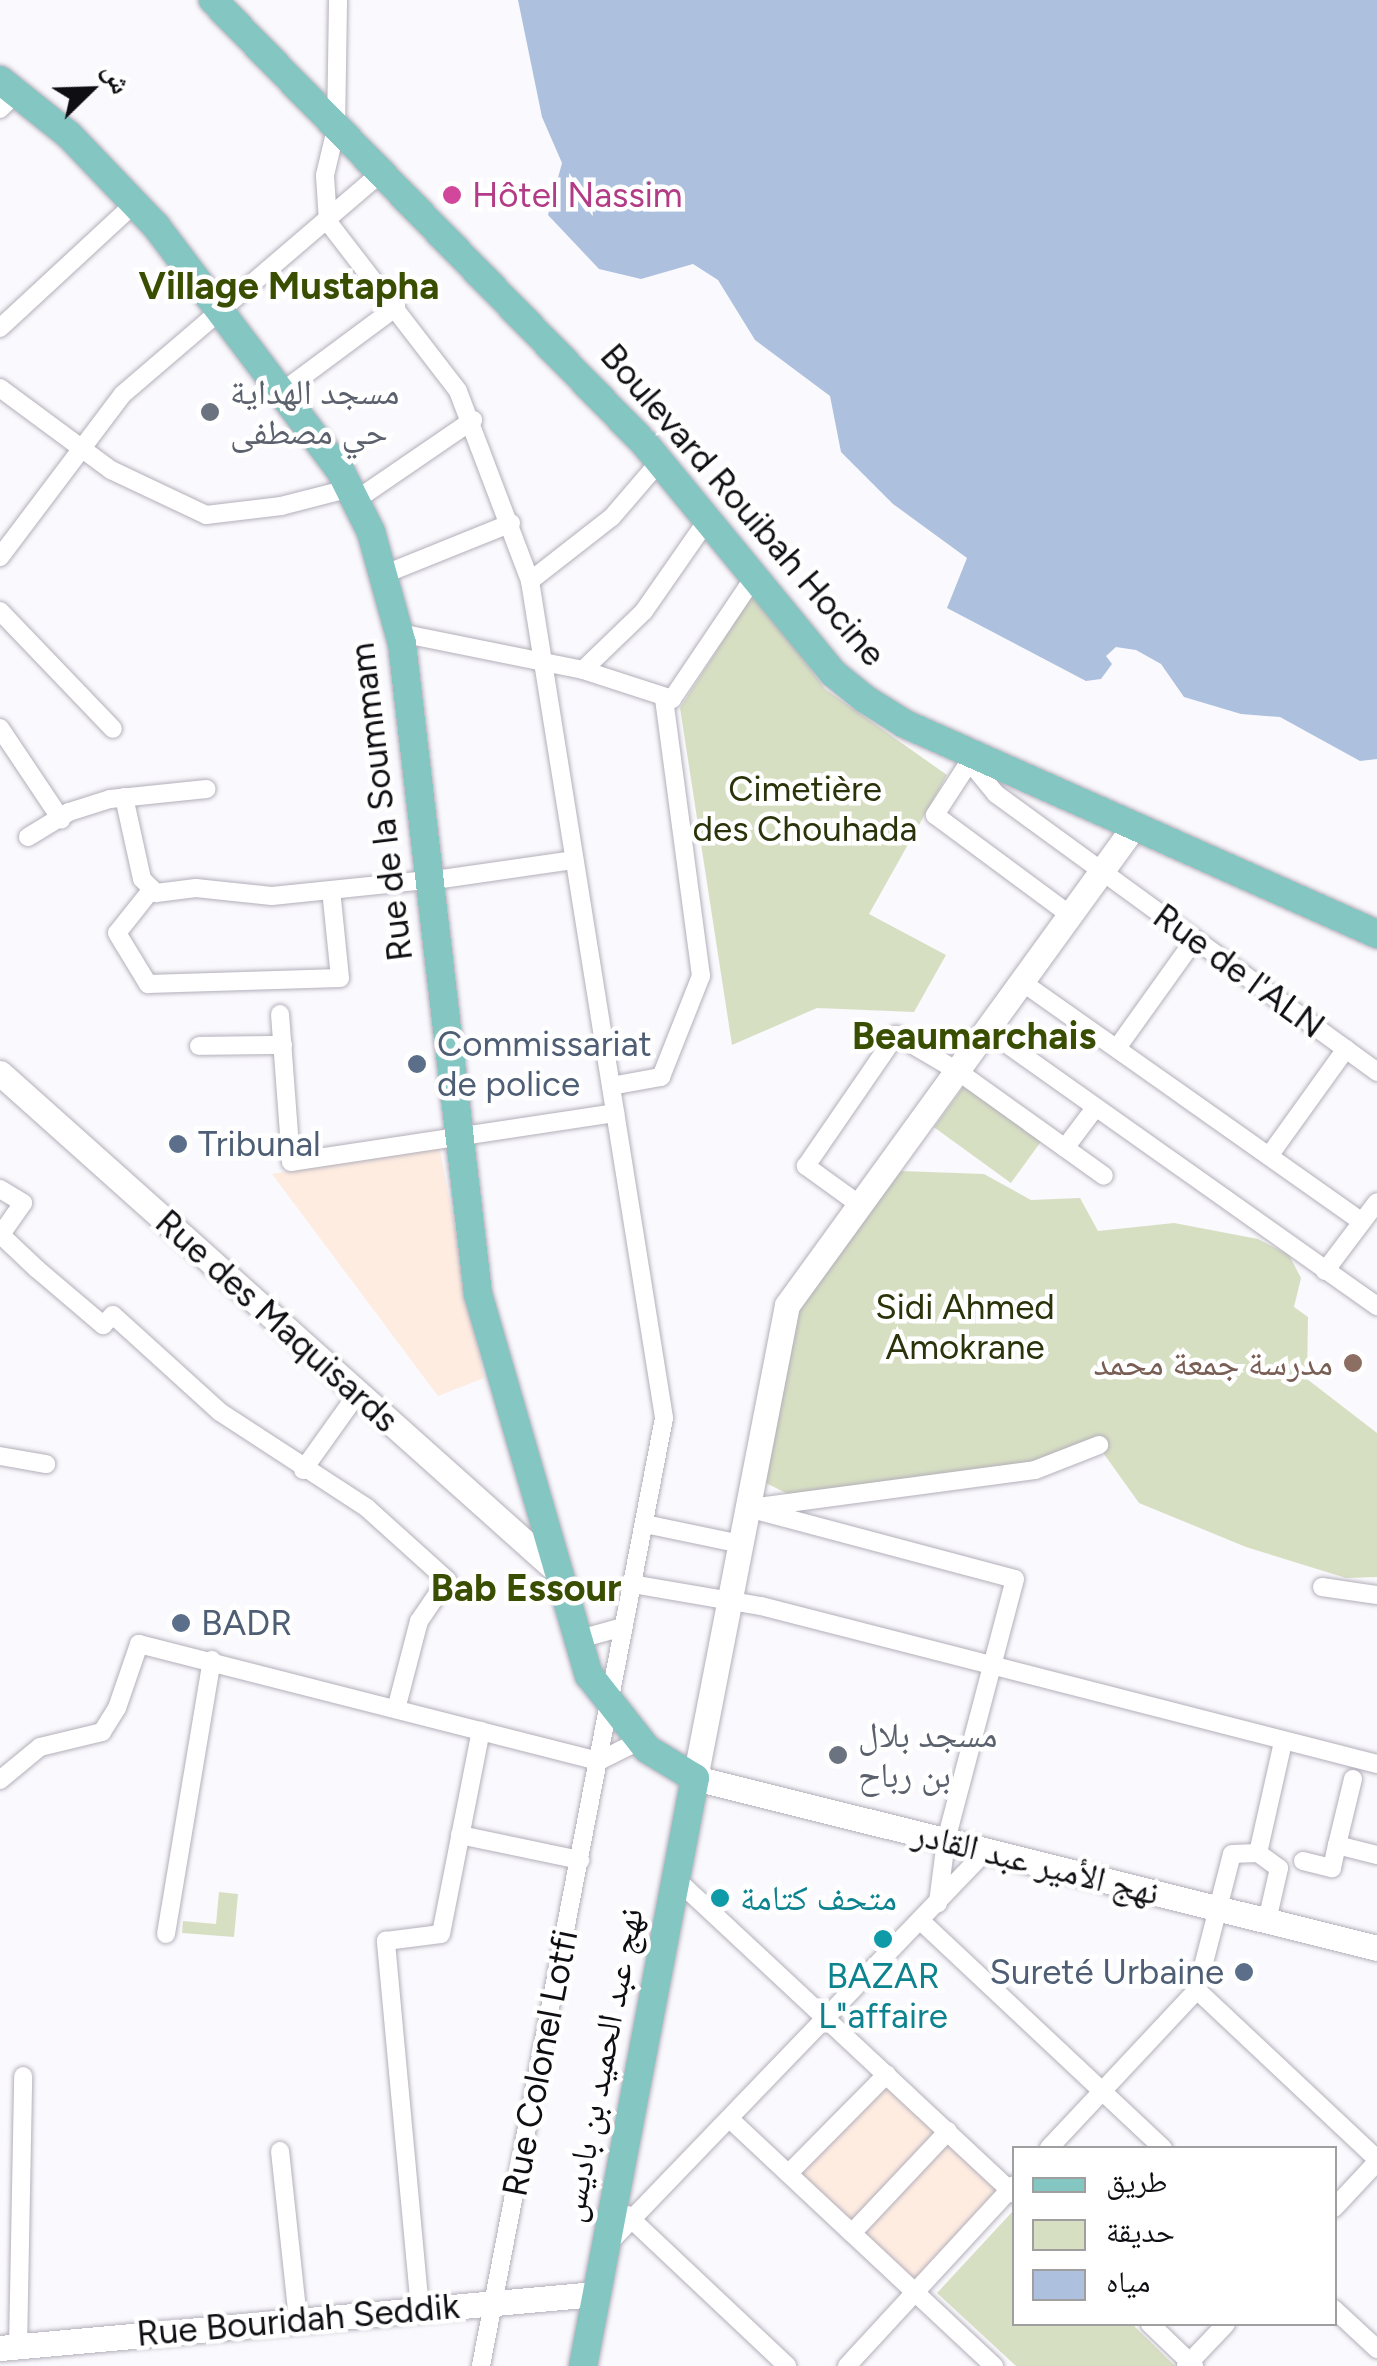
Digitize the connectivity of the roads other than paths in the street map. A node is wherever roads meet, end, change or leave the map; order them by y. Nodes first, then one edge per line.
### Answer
1 (213, 0) edge
2 (338, 0) edge
3 (6, 94) edge
4 (336, 129) junction
5 (380, 173) junction
6 (136, 202) junction
7 (328, 222) junction
8 (220, 306) junction
9 (396, 308) junction
10 (0, 328) edge
11 (0, 388) edge
12 (283, 392) junction
13 (473, 420) junction
14 (80, 445) junction
15 (660, 461) junction
16 (353, 494) junction
17 (708, 519) junction
18 (511, 523) junction
19 (0, 557) edge
20 (385, 574) junction
21 (755, 576) junction
22 (530, 581) junction
23 (0, 611) edge
24 (400, 633) junction
25 (542, 661) junction
26 (583, 670) junction
27 (664, 697) junction
28 (0, 728) edge
29 (114, 729) dead end
30 (963, 756) junction
31 (206, 789) dead end
32 (124, 797) junction
33 (60, 818) junction
34 (1135, 825) junction
35 (28, 837) dead end
36 (574, 860) junction
37 (1102, 871) junction
38 (428, 880) junction
39 (152, 889) junction
40 (331, 890) junction
41 (1070, 915) junction
42 (1377, 934) edge
43 (1195, 939) junction
44 (1022, 982) junction
45 (280, 1014) dead end
46 (987, 1030) junction
47 (283, 1045) junction
48 (199, 1046) dead end
49 (1117, 1048) junction
50 (1346, 1050) junction
51 (958, 1072) junction
52 (1377, 1072) edge
53 (0, 1073) edge
54 (611, 1086) junction
55 (1095, 1108) junction
56 (615, 1112) junction
57 (456, 1138) junction
58 (1065, 1148) junction
59 (1268, 1156) junction
60 (1104, 1176) dead end
61 (0, 1189) edge
62 (1377, 1202) edge
63 (860, 1205) junction
64 (1362, 1222) junction
65 (1325, 1271) junction
66 (1377, 1306) edge
67 (358, 1393) junction
68 (1099, 1445) dead end
69 (0, 1456) edge
70 (46, 1464) dead end
71 (302, 1470) junction
72 (748, 1508) junction
73 (644, 1524) junction
74 (741, 1544) junction
75 (555, 1568) junction
76 (632, 1584) junction
77 (1322, 1587) dead end
78 (1377, 1595) edge
79 (731, 1601) junction
80 (623, 1627) junction
81 (576, 1640) junction
82 (212, 1660) junction
83 (991, 1667) junction
84 (610, 1704) junction
85 (396, 1708) junction
86 (481, 1731) junction
87 (640, 1741) junction
88 (1283, 1742) junction
89 (599, 1761) junction
90 (1377, 1764) edge
91 (695, 1778) junction
92 (1353, 1779) dead end
93 (0, 1780) edge
94 (460, 1835) junction
95 (946, 1841) junction
96 (1337, 1846) junction
97 (986, 1852) junction
98 (1258, 1854) junction
99 (1377, 1855) edge
100 (580, 1860) junction
101 (1303, 1860) dead end
102 (675, 1878) junction
103 (938, 1902) junction
104 (1218, 1908) junction
105 (921, 1921) junction
106 (1267, 1921) junction
107 (166, 1934) dead end
108 (1377, 1948) edge
109 (1197, 1990) junction
110 (828, 2020) junction
111 (887, 2074) junction
112 (22, 2076) dead end
113 (1102, 2091) junction
114 (732, 2121) junction
115 (948, 2131) junction
116 (1051, 2146) edge
117 (1162, 2146) edge
118 (280, 2151) dead end
119 (1377, 2161) edge
120 (789, 2172) junction
121 (1012, 2189) edge
122 (1012, 2191) edge
123 (612, 2202) junction
124 (1337, 2205) edge
125 (636, 2222) junction
126 (852, 2233) junction
127 (603, 2249) junction
128 (915, 2292) junction
129 (595, 2294) junction
130 (494, 2302) junction
131 (420, 2309) junction
132 (1337, 2312) edge
133 (298, 2320) junction
134 (1152, 2326) edge
135 (1224, 2326) edge
136 (9, 2348) edge
137 (1377, 2349) edge
138 (1190, 2365) edge
139 (481, 2366) edge
140 (583, 2366) edge
141 (787, 2366) edge
142 (847, 2366) edge
143 (994, 2366) edge

1 - 4 main road, Boulevard Rouibah Hocine
2 - 4 street
3 - 6 main road, Rue de la Soummam
4 - 5 main road, Boulevard Rouibah Hocine
4 - 7 street
5 - 7 street
5 - 15 main road, Boulevard Rouibah Hocine
6 - 8 main road, Rue de la Soummam
6 - 10 street
7 - 8 street
7 - 9 street, Rue Colonel Lotfi
8 - 12 main road, Rue de la Soummam
8 - 14 street
9 - 12 street
9 - 13 street, Rue Colonel Lotfi
11 - 14 street
12 - 16 main road, Rue de la Soummam
13 - 16 street
13 - 18 street, Rue Colonel Lotfi
14 - 16 street
14 - 19 street
15 - 17 main road, Boulevard Rouibah Hocine
15 - 22 street
16 - 20 main road, Rue de la Soummam
17 - 21 main road, Boulevard Rouibah Hocine
17 - 26 street
18 - 20 street
18 - 22 street, Rue Colonel Lotfi
20 - 24 main road, Rue de la Soummam
21 - 27 street
21 - 30 main road, Boulevard Rouibah Hocine
22 - 25 street, Rue Colonel Lotfi
23 - 29 street
24 - 25 street
24 - 38 main road, Rue de la Soummam
25 - 26 street
25 - 36 street, Rue Colonel Lotfi
26 - 27 street
27 - 54 street
28 - 33 street
30 - 34 main road, Boulevard Rouibah Hocine
30 - 37 street, Rue de l'ALN
30 - 41 street
31 - 32 street
32 - 33 street
32 - 39 street
33 - 35 street
34 - 37 main road
34 - 42 main road, Boulevard Rouibah Hocine
36 - 38 street
36 - 54 street, Rue Colonel Lotfi
37 - 41 main road
37 - 43 street, Rue de l'ALN
38 - 40 street
38 - 57 main road, Rue de la Soummam
39 - 40 street
39 - 40 street
41 - 44 main road
43 - 49 street
43 - 50 street, Rue de l'ALN
44 - 46 main road
44 - 49 street
45 - 47 street
46 - 51 main road
46 - 55 street
47 - 48 street
47 - 57 street
49 - 59 street
50 - 52 street, Rue de l'ALN
50 - 59 street
51 - 58 street
51 - 63 main road
51 - 63 street
53 - 67 main road, Rue des Maquisards
54 - 56 street, Rue Colonel Lotfi
55 - 58 street
55 - 65 street
56 - 57 street
56 - 73 street, Rue Colonel Lotfi
57 - 75 main road, Rue de la Soummam
58 - 60 street
59 - 64 street
61 - 71 street
62 - 64 street
63 - 72 main road
64 - 65 street
65 - 66 street
67 - 71 street
67 - 75 main road, Rue des Maquisards
68 - 72 street
69 - 70 street
71 - 85 street
72 - 74 main road
72 - 83 street
73 - 74 street
73 - 76 street, Rue Colonel Lotfi
74 - 79 main road
75 - 81 main road, Rue de la Soummam
76 - 79 street
76 - 80 street, Rue Colonel Lotfi
77 - 78 street
79 - 83 street
79 - 91 main road
80 - 81 street
80 - 84 street, Rue Colonel Lotfi
81 - 84 main road, Rue de la Soummam
82 - 85 street
82 - 93 street
82 - 107 street
83 - 88 street
83 - 95 street
84 - 87 main road, Rue de la Soummam
84 - 89 street, Rue Colonel Lotfi
85 - 86 street
86 - 89 street
86 - 94 street
87 - 89 street
87 - 91 main road, Rue de la Soummam
88 - 90 street
88 - 98 street
89 - 100 street, Rue Colonel Lotfi
91 - 95 main road, نهج الأمير عبد القادر
91 - 102 main road, نهج عبد الحميد بن باديس
92 - 96 street
94 - 100 street
94 - 131 street
95 - 97 main road, نهج الأمير عبد القادر
95 - 103 street
96 - 99 street
96 - 101 street
97 - 103 street
97 - 104 main road, نهج الأمير عبد القادر
98 - 104 street
98 - 106 street
100 - 130 street, Rue Colonel Lotfi
102 - 110 street
102 - 123 main road, نهج عبد الحميد بن باديس
103 - 105 street
104 - 106 main road, نهج الأمير عبد القادر
104 - 109 street
105 - 110 street
105 - 113 street
106 - 108 main road, نهج الأمير عبد القادر
109 - 113 street
109 - 119 street
110 - 111 street
110 - 114 street
111 - 115 street
111 - 120 street
112 - 136 street
113 - 116 street
113 - 117 street
114 - 120 street
114 - 125 street
115 - 121 street
115 - 126 street
118 - 133 street
119 - 124 street
120 - 126 street
122 - 128 street
123 - 125 street
123 - 127 main road, نهج عبد الحميد بن باديس
125 - 127 street
125 - 141 street
126 - 128 street
127 - 129 main road, نهج عبد الحميد بن باديس
128 - 142 street
128 - 143 street
129 - 130 main road, Rue Bouridah Seddik
129 - 140 main road, نهج عبد الحميد بن باديس
130 - 131 main road, Rue Bouridah Seddik
130 - 139 street, Rue Colonel Lotfi
131 - 133 main road, Rue Bouridah Seddik
132 - 137 street
133 - 136 main road, Rue Bouridah Seddik
134 - 138 street
135 - 138 street

